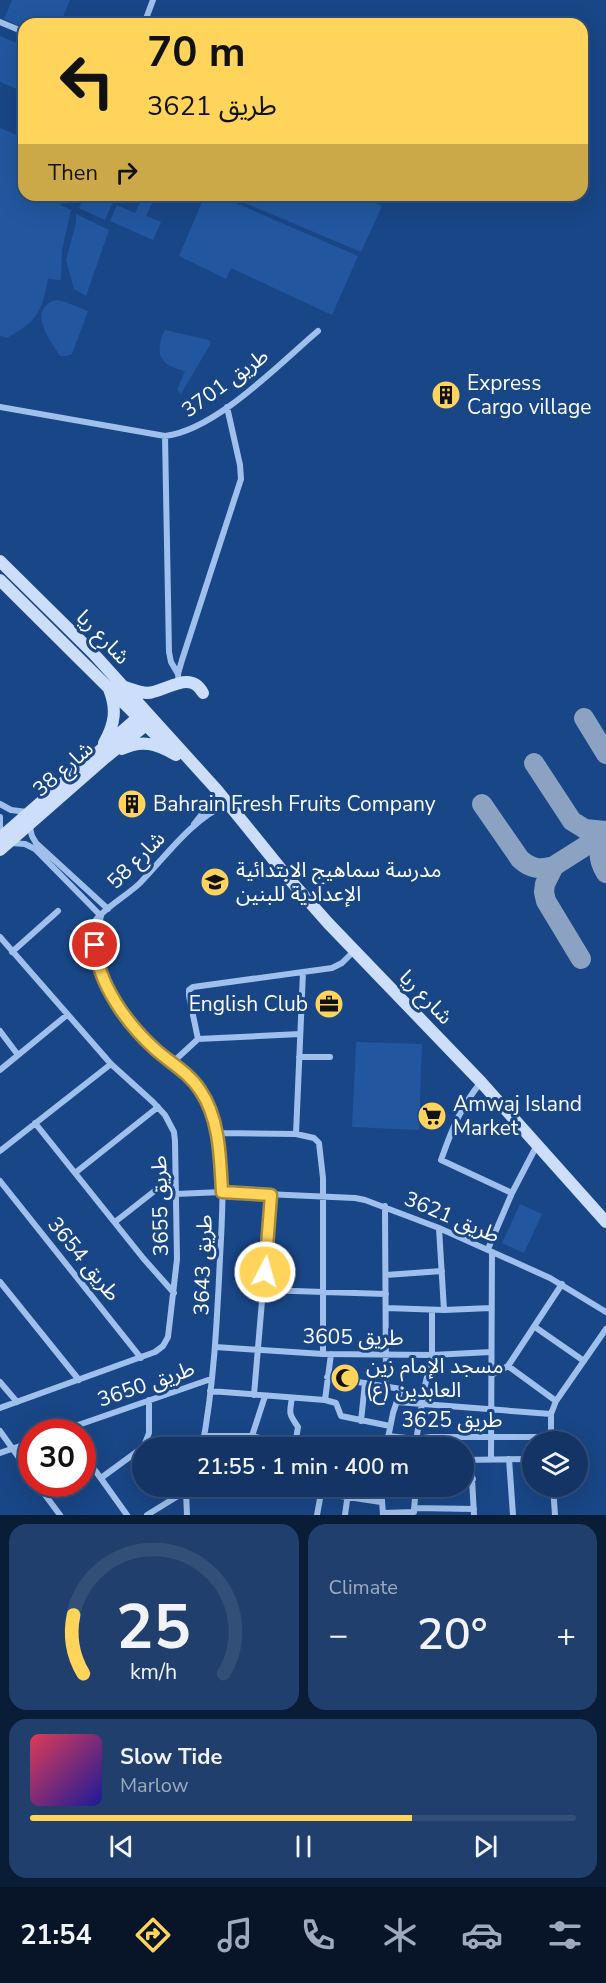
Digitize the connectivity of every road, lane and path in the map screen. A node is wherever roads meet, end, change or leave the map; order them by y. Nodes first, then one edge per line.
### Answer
1 (153, 0) edge
2 (146, 18) edge
3 (0, 22) edge
4 (18, 30) edge
5 (318, 331) dead end
6 (0, 407) edge
7 (227, 407) junction
8 (165, 436) junction
9 (0, 561) edge
10 (0, 580) edge
11 (178, 678) junction
12 (114, 684) junction
13 (203, 693) dead end
14 (146, 718) junction
15 (103, 753) junction
16 (176, 755) junction
17 (224, 801) junction
18 (0, 804) edge
19 (0, 818) edge
20 (30, 818) junction
21 (2, 842) edge
22 (108, 909) junction
23 (58, 911) dead end
24 (101, 916) junction
25 (0, 937) edge
26 (355, 950) junction
27 (12, 952) junction
28 (303, 972) junction
29 (67, 1015) junction
30 (0, 1030) edge
31 (300, 1034) junction
32 (198, 1039) junction
33 (18, 1055) junction
34 (299, 1057) junction
35 (330, 1057) dead end
36 (172, 1063) junction
37 (111, 1064) junction
38 (0, 1070) edge
39 (481, 1082) junction
40 (158, 1107) junction
41 (35, 1123) junction
42 (217, 1133) junction
43 (296, 1134) junction
44 (537, 1145) junction
45 (0, 1151) edge
46 (75, 1173) junction
47 (0, 1181) edge
48 (157, 1189) dead end
49 (222, 1192) junction
50 (512, 1193) junction
51 (176, 1194) junction
52 (271, 1195) junction
53 (323, 1197) junction
54 (385, 1206) junction
55 (115, 1222) junction
56 (606, 1222) edge
57 (439, 1228) junction
58 (490, 1250) junction
59 (442, 1271) junction
60 (386, 1275) junction
61 (0, 1282) edge
62 (562, 1284) junction
63 (264, 1290) junction
64 (322, 1292) junction
65 (174, 1293) junction
66 (386, 1294) junction
67 (386, 1308) junction
68 (491, 1308) junction
69 (432, 1310) junction
70 (444, 1310) junction
71 (606, 1312) edge
72 (535, 1327) junction
73 (606, 1329) edge
74 (215, 1347) junction
75 (258, 1349) junction
76 (491, 1352) junction
77 (322, 1354) junction
78 (330, 1354) junction
79 (385, 1354) junction
80 (432, 1355) junction
81 (141, 1358) junction
82 (584, 1361) junction
83 (508, 1366) junction
84 (491, 1376) junction
85 (327, 1377) junction
86 (211, 1379) junction
87 (79, 1380) junction
88 (0, 1382) edge
89 (365, 1383) junction
90 (386, 1385) junction
91 (210, 1391) junction
92 (254, 1395) junction
93 (265, 1396) junction
94 (292, 1398) junction
95 (149, 1400) junction
96 (325, 1400) junction
97 (556, 1401) junction
98 (17, 1402) junction
99 (398, 1402) junction
100 (422, 1405) junction
101 (0, 1408) edge
102 (490, 1410) junction
103 (551, 1414) junction
104 (96, 1420) edge
105 (361, 1422) junction
106 (390, 1426) junction
107 (0, 1431) edge
108 (551, 1431) edge
109 (204, 1436) joint
110 (252, 1436) junction
111 (388, 1436) joint
112 (147, 1437) edge
113 (256, 1437) edge
114 (296, 1437) edge
115 (397, 1437) edge
116 (416, 1437) edge
117 (474, 1437) edge
118 (491, 1437) junction
119 (522, 1438) edge
120 (18, 1447) edge
121 (11, 1449) junction
122 (0, 1453) edge
123 (132, 1456) edge
124 (18, 1458) edge
125 (491, 1459) junction
126 (509, 1459) junction
127 (522, 1459) edge
128 (474, 1461) edge
129 (96, 1471) edge
130 (101, 1478) junction
131 (47, 1497) edge
132 (175, 1497) edge
133 (187, 1497) edge
134 (320, 1497) edge
135 (346, 1497) joint
136 (381, 1497) edge
137 (415, 1497) edge
138 (473, 1497) edge
139 (554, 1497) edge
140 (381, 1502) junction
141 (414, 1512) edge
142 (445, 1512) edge
143 (474, 1512) edge
144 (383, 1514) edge
145 (60, 1515) edge
146 (127, 1515) edge
147 (147, 1515) edge
148 (188, 1515) edge
149 (317, 1515) edge
150 (345, 1515) edge
151 (513, 1515) edge
152 (555, 1515) edge

1 - 2 street
3 - 4 street
5 - 7 street, طريق 3701
6 - 8 street, طريق 3701
7 - 8 street, طريق 3701
7 - 11 street
8 - 11 street
9 - 12 main road, شارع ريا
10 - 12 main road, شارع ريا
11 - 12 main road
11 - 13 main road
12 - 14 main road, شارع ريا
12 - 15 main road
14 - 15 main road, شارع 38
14 - 16 main road, شارع ريا
14 - 17 main road, شارع ريا
15 - 16 main road
15 - 20 main road, شارع 38
16 - 17 main road, شارع ريا
17 - 22 street, شارع 58
17 - 26 main road, شارع ريا
18 - 20 street
19 - 21 street
20 - 21 main road, شارع 38
20 - 22 street
21 - 24 street
22 - 24 street, شارع 58
23 - 27 street
24 - 36 street, طريق 3643
25 - 27 street, طريق 3655
26 - 28 street
26 - 39 main road, شارع ريا
27 - 29 street, طريق 3655
28 - 31 street
28 - 32 street
29 - 33 street
29 - 37 street, طريق 3655
30 - 33 street
31 - 32 street
31 - 34 street
32 - 36 street
33 - 38 street
34 - 35 street
34 - 43 street
36 - 42 street, طريق 3643
37 - 40 street, طريق 3655
37 - 41 street
39 - 44 main road, شارع ريا
39 - 50 street
40 - 46 street
40 - 51 street, طريق 3655
41 - 45 street
41 - 46 street
42 - 43 street
42 - 49 street, طريق 3643
43 - 53 street
44 - 50 street
44 - 56 main road, شارع ريا
46 - 55 street
47 - 81 street, طريق 3654
48 - 55 street
49 - 51 street, طريق 3621
49 - 52 street, طريق 3621
49 - 74 street, طريق 3643
50 - 58 street
51 - 65 street, طريق 3655
52 - 53 street, طريق 3621
52 - 63 street
53 - 54 street, طريق 3621
53 - 64 street
54 - 57 street, طريق 3621
54 - 60 street
55 - 65 street
57 - 58 street, طريق 3621
57 - 59 street
58 - 62 street, طريق 3621
58 - 68 street
59 - 60 street
59 - 70 street
60 - 66 street
61 - 87 street
62 - 71 street, طريق 3621
62 - 72 street
63 - 64 street
63 - 75 street
64 - 66 street
64 - 77 street
65 - 81 street, طريق 3655
66 - 67 street
67 - 69 street
67 - 79 street
68 - 70 street
68 - 76 street
69 - 70 street
69 - 80 street
72 - 82 street
72 - 83 street
73 - 82 street
74 - 75 street, طريق 3605
74 - 86 street, طريق 3643
75 - 77 street, طريق 3605
75 - 92 street
76 - 80 street, طريق 3605
76 - 84 street
77 - 78 street, طريق 3605
78 - 79 street, طريق 3605
78 - 85 street
79 - 80 street, طريق 3605
79 - 90 street
80 - 100 street
81 - 87 street, طريق 3655
82 - 97 street
83 - 84 street
83 - 97 street
84 - 102 street
85 - 89 street
85 - 96 street
86 - 91 street, طريق 3643
86 - 95 street, طريق 3650
87 - 98 street, طريق 3655
88 - 98 street
89 - 90 street
89 - 105 street
90 - 99 street
91 - 92 street
91 - 109 street, طريق 3643
92 - 93 street
93 - 94 street
93 - 110 street
94 - 96 street
94 - 114 street
95 - 104 street, طريق 3650
95 - 112 street
96 - 105 street
97 - 103 street
98 - 101 street, طريق 3655
99 - 100 street
99 - 106 street
100 - 102 street
100 - 116 street
102 - 103 street
102 - 118 street
103 - 108 street
105 - 106 street
106 - 111 street
107 - 121 street
109 - 110 street
110 - 113 street
111 - 115 street, طريق 3625
117 - 118 street, طريق 3625
118 - 119 street, طريق 3625
118 - 125 street
120 - 121 street
121 - 122 street
121 - 124 street
123 - 130 street
125 - 126 street
125 - 128 street
126 - 127 street
126 - 151 street
129 - 130 street
130 - 146 street
131 - 145 street
132 - 147 street
133 - 148 street
134 - 149 street
135 - 140 street
135 - 150 street
136 - 140 street
137 - 141 street
138 - 143 street
139 - 152 street
140 - 144 street
141 - 142 street
141 - 144 street
142 - 143 street

